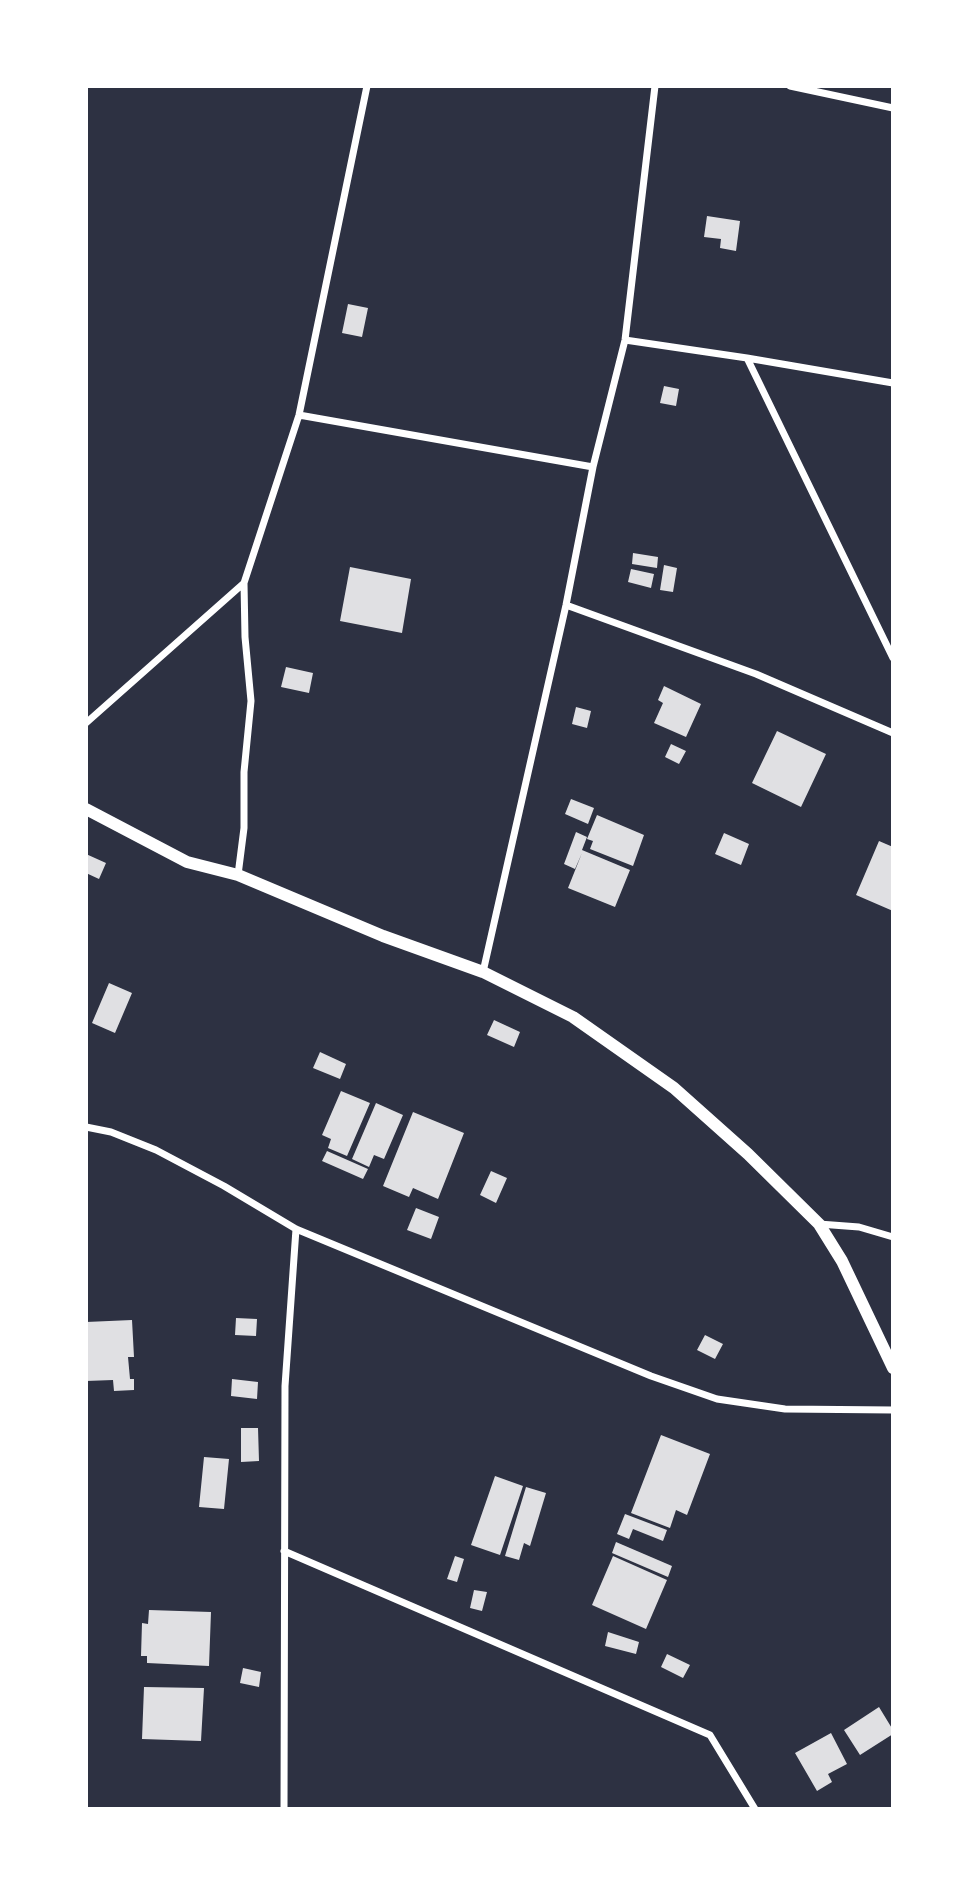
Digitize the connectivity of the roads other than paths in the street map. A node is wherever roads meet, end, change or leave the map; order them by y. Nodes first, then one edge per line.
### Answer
1 (367, 86) edge
2 (655, 86) edge
3 (790, 86) edge
4 (893, 108) edge
5 (625, 340) junction
6 (747, 358) junction
7 (893, 383) edge
8 (299, 415) junction
9 (593, 467) junction
10 (244, 583) junction
11 (566, 605) junction
12 (893, 657) edge
13 (86, 723) edge
14 (893, 733) edge
15 (86, 809) edge
16 (238, 875) junction
17 (483, 972) junction
18 (86, 1127) edge
19 (819, 1224) junction
20 (296, 1228) junction
21 (893, 1237) edge
22 (893, 1368) edge
23 (893, 1410) edge
24 (284, 1551) junction
25 (284, 1809) edge
26 (755, 1809) edge

1 - 8 street
2 - 5 street
3 - 4 street
5 - 6 street
5 - 9 street
6 - 7 street
6 - 12 street
8 - 9 street
8 - 10 street
9 - 11 street
10 - 13 street
10 - 16 street
11 - 14 street
11 - 17 street
15 - 16 street
16 - 17 street
17 - 19 street
18 - 20 street
19 - 21 street
19 - 22 street
20 - 23 street
20 - 24 street
24 - 25 street
24 - 26 street

